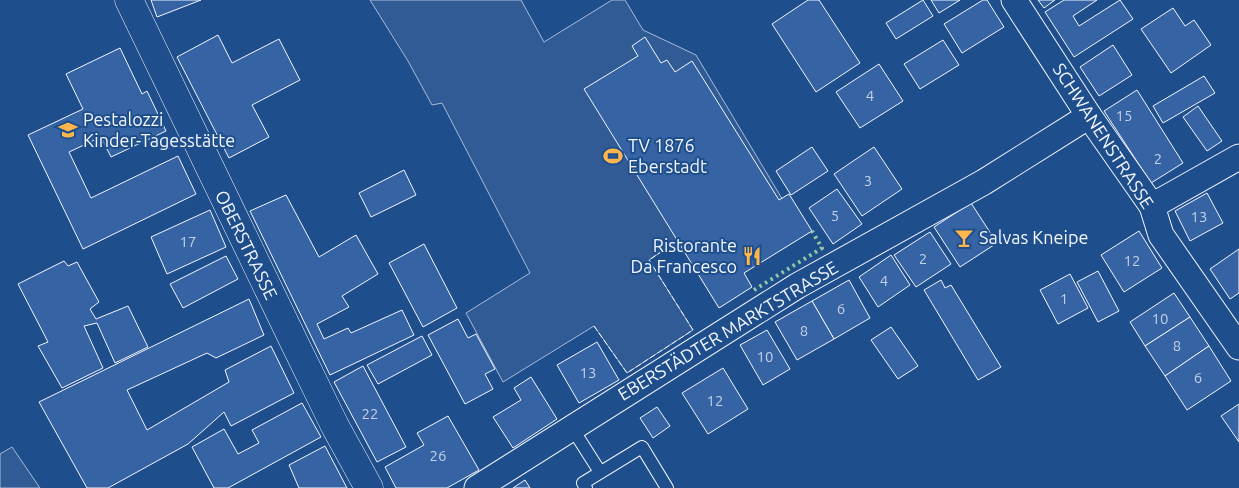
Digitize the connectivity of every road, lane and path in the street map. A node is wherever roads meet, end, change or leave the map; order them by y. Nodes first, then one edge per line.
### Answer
1 (129, 0) edge
2 (1014, 0) edge
3 (1089, 116) junction
4 (1239, 157) edge
5 (1152, 206) junction
6 (1239, 347) edge
7 (572, 428) junction
8 (600, 472) junction
9 (369, 488) edge
10 (477, 488) edge
11 (586, 488) edge
12 (667, 488) edge

1 - 9 street, OBERSTRASSE
2 - 3 street, SCHWANENSTRASSE
3 - 5 street, SCHWANENSTRASSE
3 - 7 street, EBERSTÄDTER MARKTSTRASSE
4 - 5 street
5 - 6 street, SCHWANENSTRASSE
7 - 8 lane
7 - 10 street, EBERSTÄDTER MARKTSTRASSE
8 - 11 lane
8 - 12 lane

